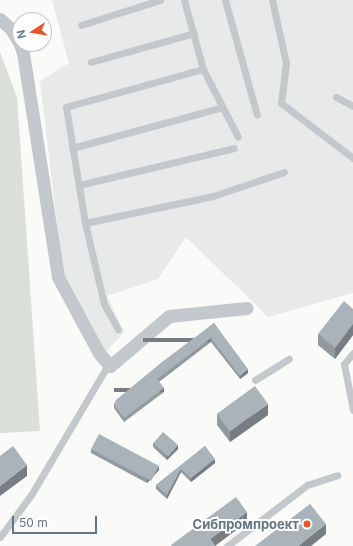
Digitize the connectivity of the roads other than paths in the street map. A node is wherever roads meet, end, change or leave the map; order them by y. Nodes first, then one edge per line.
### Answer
1 (160, 0) edge
2 (184, 0) edge
3 (226, 0) edge
4 (272, 0) edge
5 (0, 19) edge
6 (81, 25) dead end
7 (194, 34) junction
8 (91, 62) dead end
9 (203, 69) junction
10 (336, 96) dead end
11 (353, 106) edge
12 (223, 107) junction
13 (257, 115) dead end
14 (238, 137) dead end
15 (72, 148) junction
16 (234, 148) dead end
17 (353, 158) edge
18 (284, 172) dead end
19 (79, 185) junction
20 (85, 224) junction
21 (247, 308) dead end
22 (118, 329) dead end
23 (353, 353) edge
24 (290, 359) dead end
25 (110, 366) junction
26 (255, 380) dead end
27 (353, 410) edge
28 (337, 475) dead end
29 (0, 537) edge
30 (227, 546) edge

1 - 6 lane
2 - 7 lane
3 - 13 lane
4 - 17 lane
5 - 25 street
7 - 8 lane
7 - 9 lane
9 - 12 lane
9 - 15 lane
10 - 11 lane
12 - 14 lane
12 - 15 lane
15 - 19 lane
16 - 19 lane
18 - 20 lane
19 - 20 lane
20 - 22 lane
21 - 25 street
23 - 27 lane
24 - 26 lane
25 - 29 lane
28 - 30 lane

